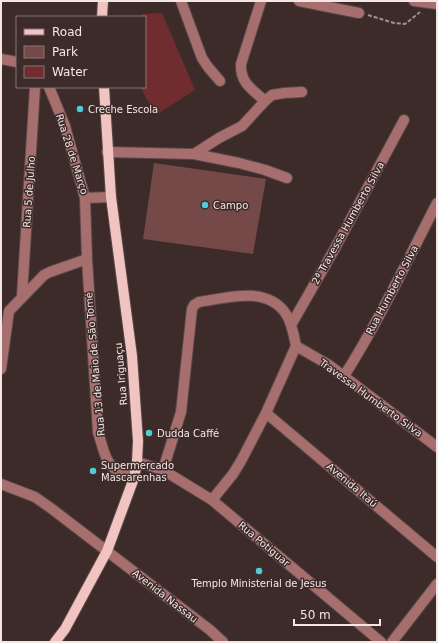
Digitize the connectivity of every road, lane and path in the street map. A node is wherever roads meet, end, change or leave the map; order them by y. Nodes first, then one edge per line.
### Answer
1 (103, 1) edge
2 (182, 1) edge
3 (262, 1) edge
4 (299, 1) edge
5 (414, 1) edge
6 (433, 4) edge
7 (359, 13) joint
8 (102, 16) edge
9 (1, 59) edge
10 (16, 62) edge
11 (220, 81) dead end
12 (35, 88) edge
13 (49, 88) edge
14 (104, 88) edge
15 (302, 92) dead end
16 (265, 101) junction
17 (404, 120) dead end
18 (107, 152) junction
19 (194, 154) junction
20 (287, 178) dead end
21 (85, 198) junction
22 (111, 198) junction
23 (437, 203) edge
24 (87, 259) junction
25 (22, 296) junction
26 (5, 310) edge
27 (291, 325) junction
28 (296, 346) junction
29 (1, 368) edge
30 (344, 376) junction
31 (266, 413) junction
32 (437, 448) edge
33 (137, 462) junction
34 (163, 470) junction
35 (134, 478) junction
36 (1, 484) edge
37 (212, 500) junction
38 (107, 551) junction
39 (437, 557) edge
40 (437, 584) edge
41 (55, 642) edge
42 (223, 642) edge
43 (381, 642) edge
44 (392, 642) edge

1 - 8 main road
2 - 11 street
3 - 16 street
4 - 7 street
5 - 6 street
6 - 7 path
9 - 10 street
12 - 25 street, Rua 5 de Julho
13 - 21 street, Rua 28 de Março
14 - 18 main road, Rua Iriguaçu
15 - 16 street
16 - 19 street
17 - 27 street, 2ª Travessa Humberto Silva
18 - 19 street
18 - 22 main road, Rua Iriguaçu
19 - 20 street
21 - 22 street, Rua 28 de Março
21 - 24 street, Rua 13 de Maio de São Tomé
22 - 33 main road, Rua Iriguaçu
23 - 30 street, Rua Humberto Silva
24 - 25 street
24 - 35 street, Rua 13 de Maio de São Tomé
25 - 26 street
26 - 29 street
27 - 28 street
27 - 34 street
28 - 30 street, Travessa Humberto Silva
28 - 31 street
30 - 32 street, Travessa Humberto Silva
31 - 37 street
31 - 39 street, Avenida Itaú
33 - 34 street, Rua Potiguar
33 - 35 main road, Rua Iriguaçu
34 - 37 street, Rua Potiguar
35 - 38 main road, Rua Iriguaçu
36 - 38 street, Avenida Nassau
37 - 43 street, Rua Potiguar
38 - 41 main road, Rua Iriguaçu
38 - 42 street, Avenida Nassau
40 - 44 street

